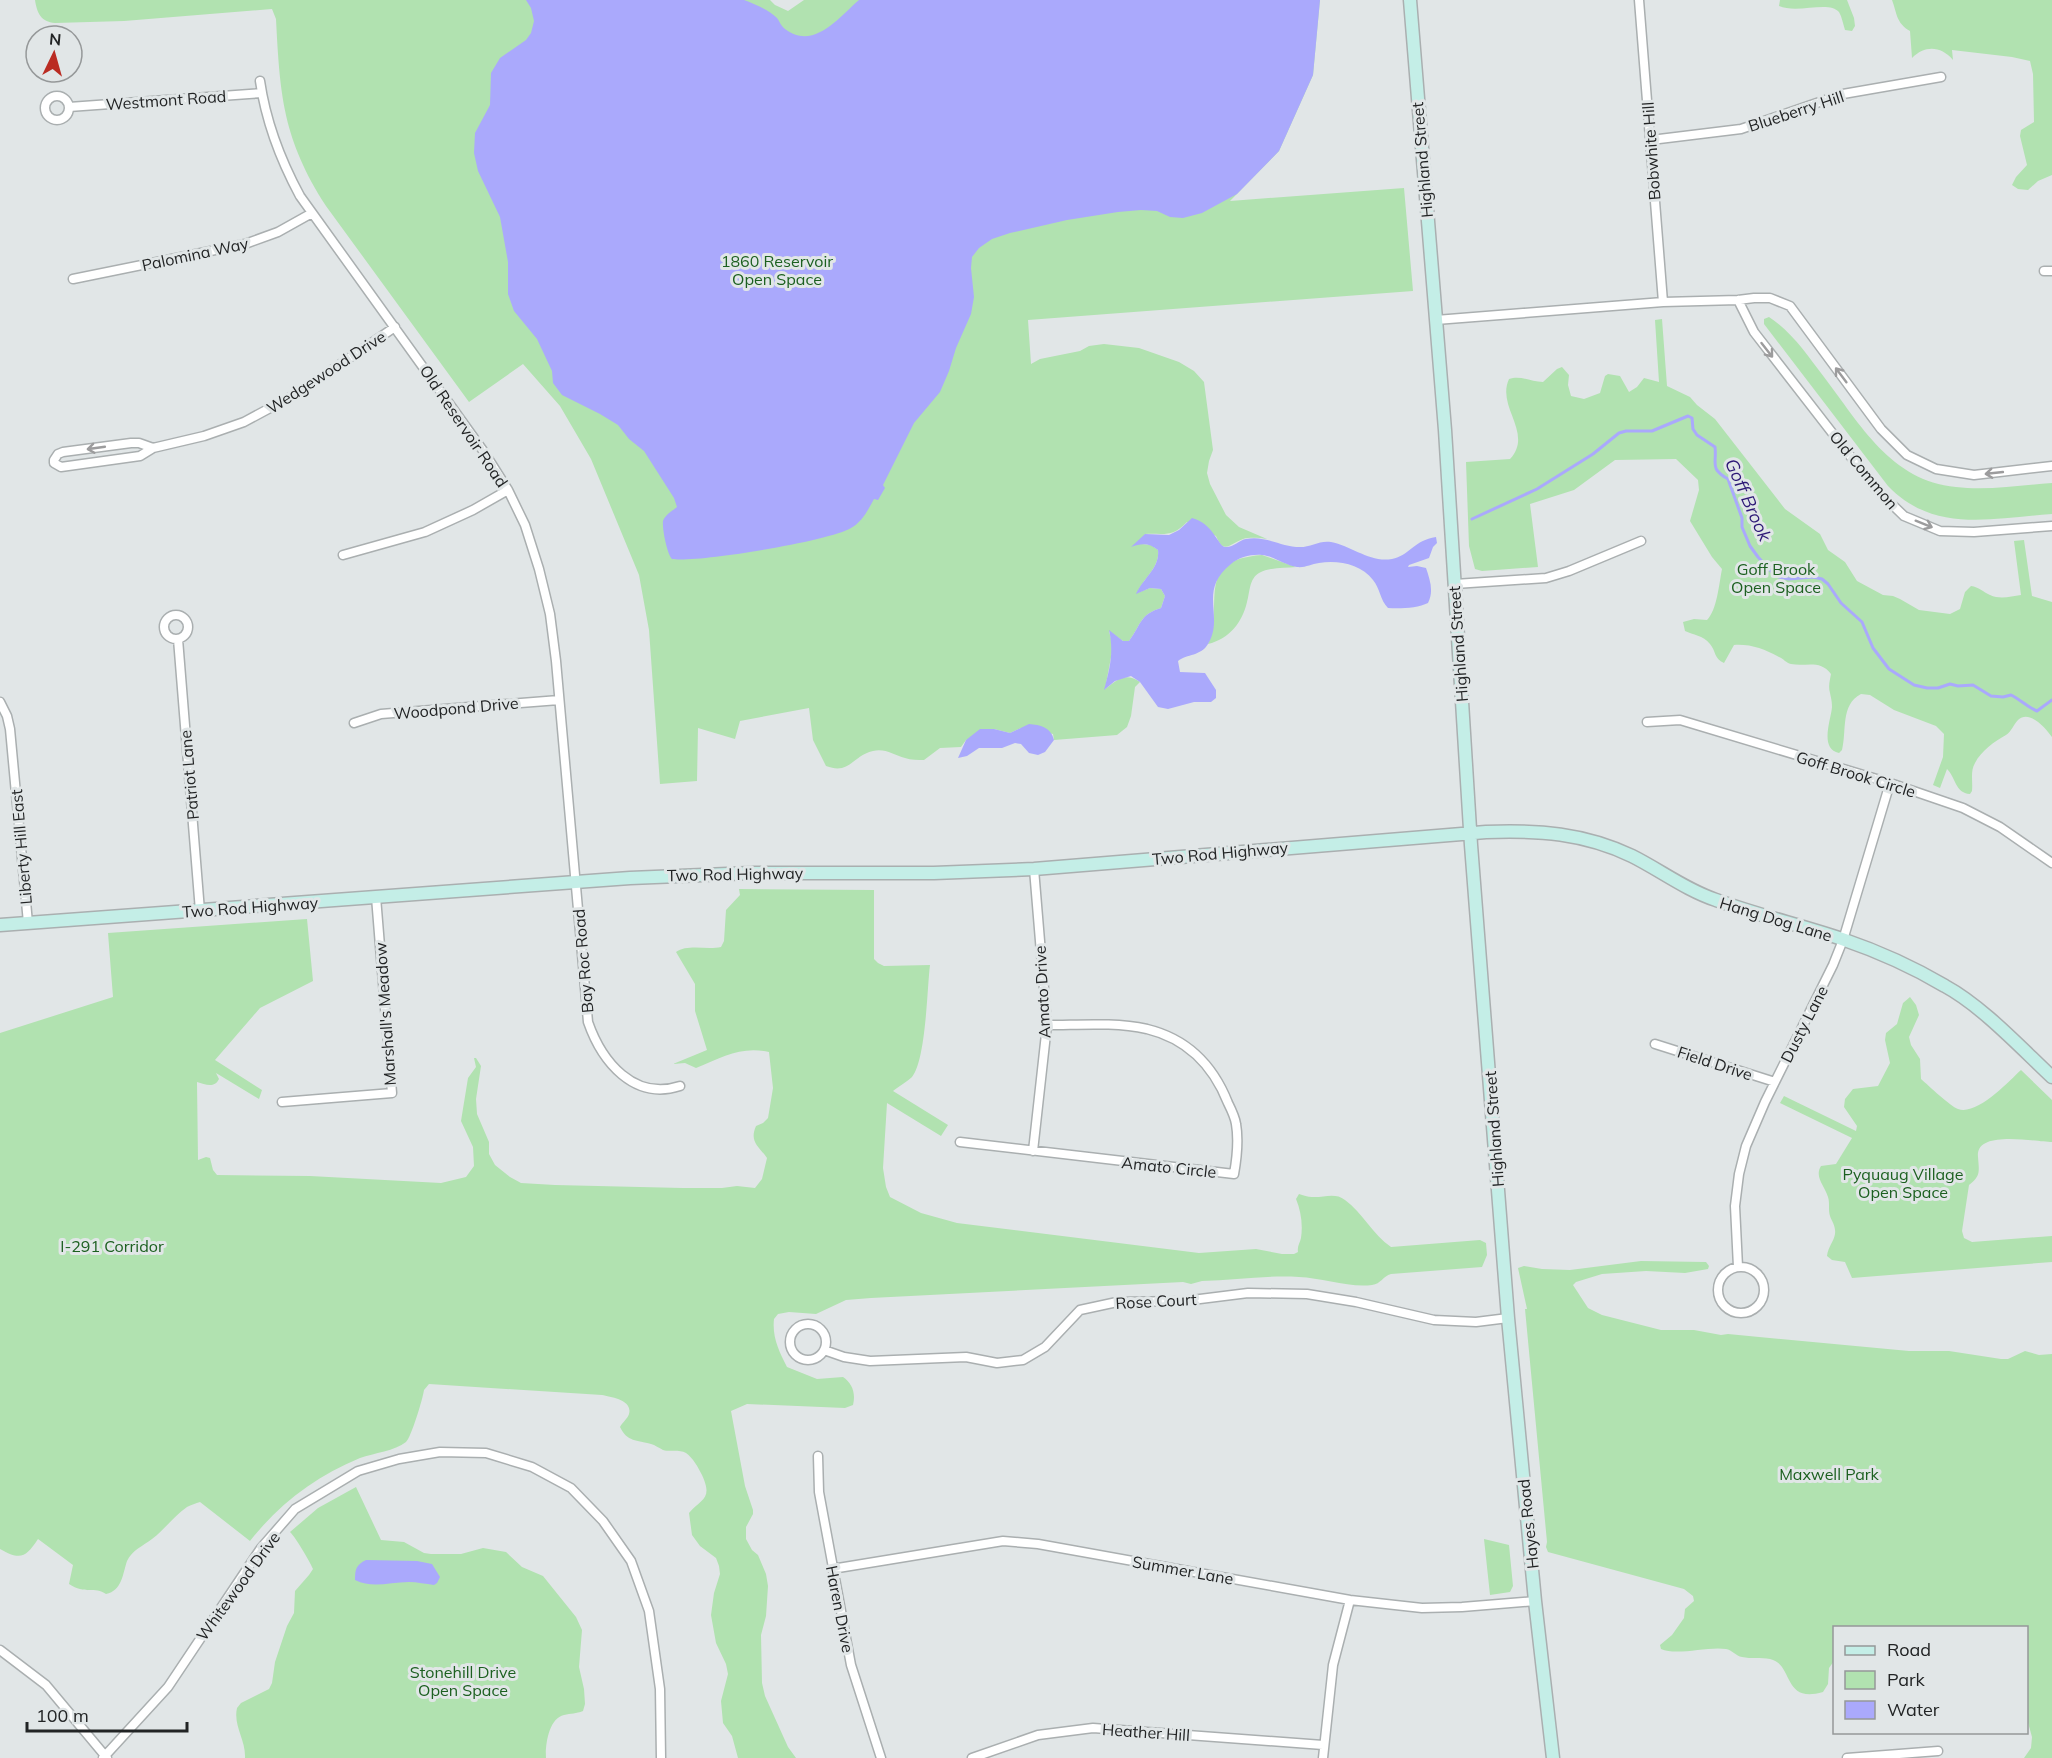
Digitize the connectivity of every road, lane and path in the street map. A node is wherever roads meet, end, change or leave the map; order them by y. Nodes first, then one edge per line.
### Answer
1 (1410, 0) edge
2 (1639, 0) edge
3 (1941, 77) dead end
4 (260, 81) dead end
5 (262, 93) junction
6 (69, 107) dead end
7 (1651, 140) junction
8 (312, 213) junction
9 (73, 279) dead end
10 (1738, 300) junction
11 (1663, 302) junction
12 (1436, 320) junction
13 (395, 327) junction
14 (153, 448) junction
15 (2052, 466) edge
16 (508, 490) junction
17 (2052, 526) edge
18 (1641, 542) dead end
19 (342, 555) dead end
20 (1455, 584) junction
21 (178, 639) dead end
22 (560, 700) junction
23 (0, 702) edge
24 (1647, 722) dead end
25 (354, 723) dead end
26 (1890, 783) junction
27 (1470, 833) junction
28 (2052, 863) edge
29 (1034, 869) junction
30 (576, 882) junction
31 (376, 897) junction
32 (200, 911) junction
33 (28, 923) junction
34 (0, 925) edge
35 (1843, 940) junction
36 (1047, 1025) junction
37 (1656, 1044) dead end
38 (2052, 1077) edge
39 (1775, 1082) junction
40 (680, 1086) dead end
41 (282, 1102) dead end
42 (960, 1142) dead end
43 (1033, 1152) junction
44 (1738, 1267) junction
45 (1506, 1289) joint
46 (1508, 1318) junction
47 (824, 1350) junction
48 (818, 1456) dead end
49 (832, 1569) junction
50 (1350, 1600) junction
51 (1535, 1602) junction
52 (0, 1650) edge
53 (1323, 1745) junction
54 (1938, 1751) dead end
55 (105, 1758) edge
56 (661, 1758) edge
57 (881, 1758) edge
58 (972, 1758) edge
59 (1323, 1758) edge
60 (1553, 1758) edge
61 (1847, 1758) edge

1 - 12 street, Highland Street
2 - 7 street, Bobwhite Hill
3 - 7 street, Blueberry Hill
4 - 5 street, Old Reservoir Road
5 - 6 street, Westmont Road
5 - 8 street, Old Reservoir Road
7 - 11 street, Bobwhite Hill
8 - 9 street, Palomina Way
8 - 13 street, Old Reservoir Road
10 - 11 street
15 -> 10 street
10 -> 17 street, Old Common
11 - 12 street
12 - 20 street, Highland Street
13 - 14 street, Wedgewood Drive
13 - 16 street, Old Reservoir Road
14 -> 14 street, Wedgewood Drive
16 - 19 street
16 - 22 street, Old Reservoir Road
18 - 20 street
20 - 27 street, Highland Street
21 - 32 street, Patriot Lane
22 - 25 street, Woodpond Drive
22 - 30 street, Old Reservoir Road
23 - 33 street, Liberty Hill East
24 - 26 street, Goff Brook Circle
26 - 28 street, Goff Brook Circle
26 - 35 street, Dusty Lane
27 - 29 street, Two Rod Highway
27 - 35 street, Hang Dog Lane
27 - 45 street, Highland Street
29 - 30 street, Two Rod Highway
29 - 36 street, Amato Drive
30 - 31 street, Two Rod Highway
30 - 40 street, Bay Roc Road
31 - 32 street, Two Rod Highway
31 - 41 street, Marshall's Meadow
32 - 33 street, Two Rod Highway
33 - 34 street, Two Rod Highway
35 - 38 street, Hang Dog Lane
35 - 39 street, Dusty Lane
36 - 43 street, Amato Drive
36 - 43 street, Amato Circle
37 - 39 street, Field Drive
39 - 44 street, Dusty Lane
42 - 43 street, Amato Circle
44 - 44 street
45 - 46 street, Hayes Road
46 - 47 street, Rose Court
46 - 51 street, Hayes Road
47 - 47 street, Rose Court
48 - 49 street, Haren Drive
49 - 50 street, Summer Lane
49 - 57 street, Haren Drive
50 - 51 street, Summer Lane
50 - 53 street
51 - 60 street, Hayes Road
52 - 55 street
53 - 58 street, Heather Hill
53 - 59 street
54 - 61 street
55 - 56 street, Whitewood Drive

